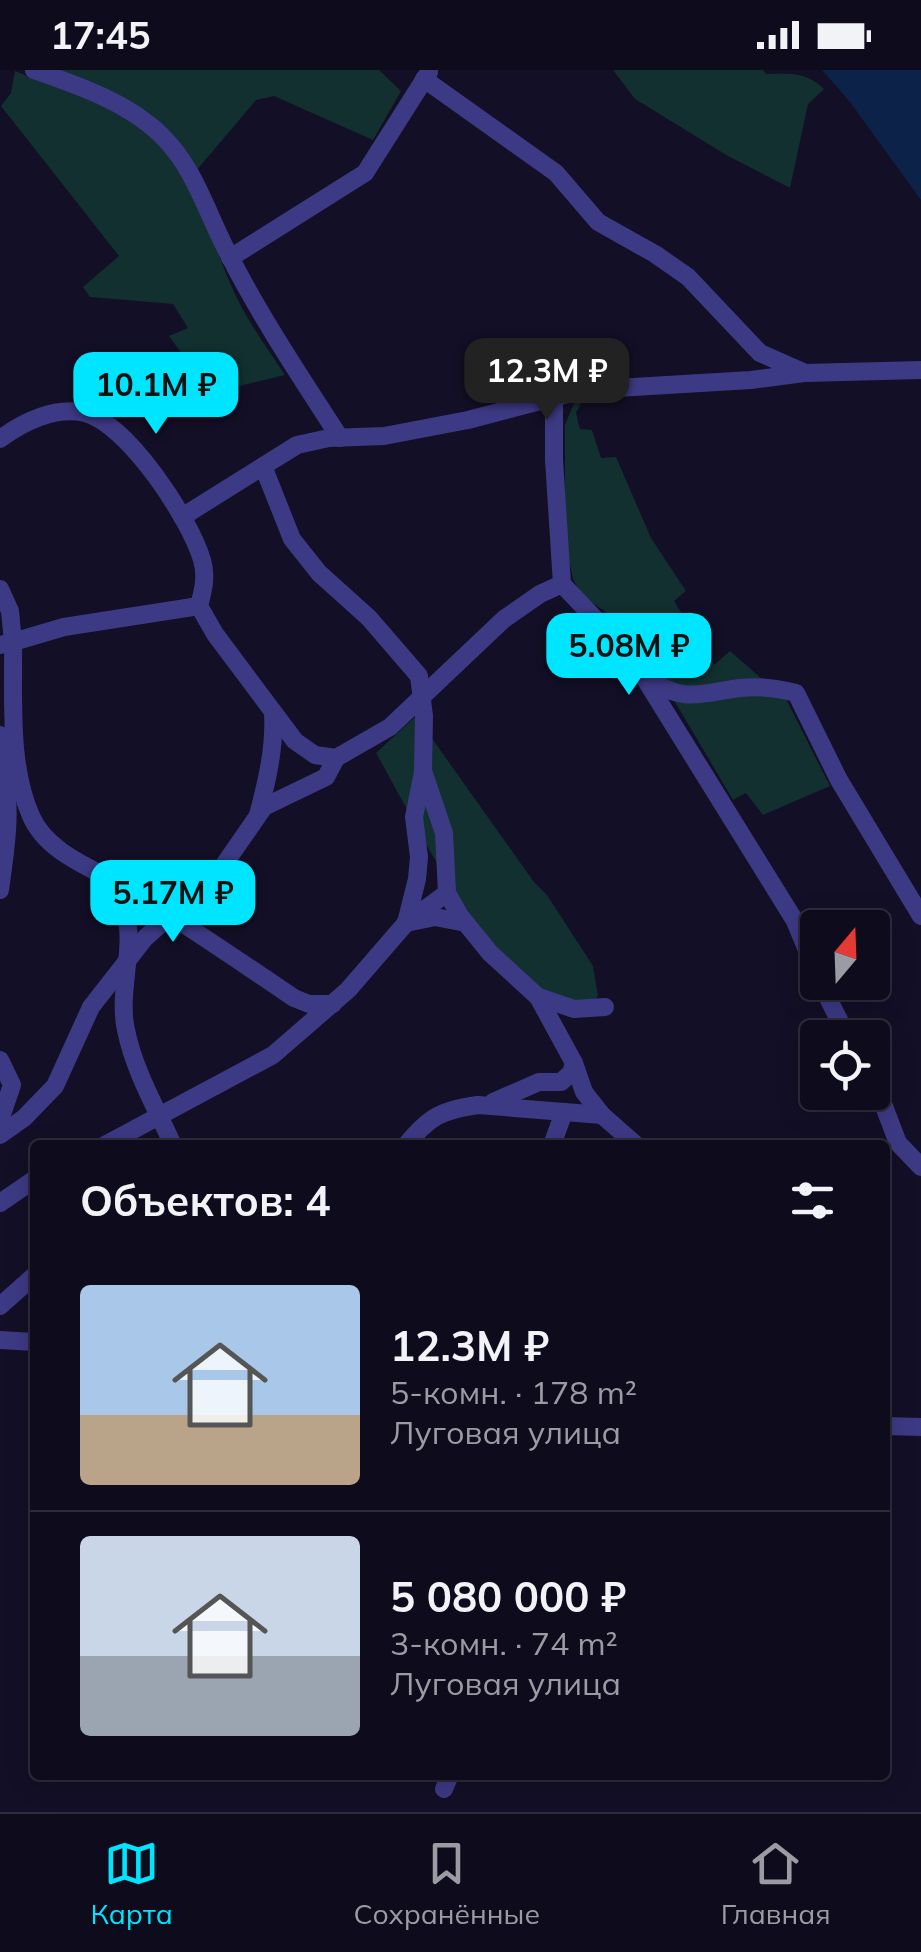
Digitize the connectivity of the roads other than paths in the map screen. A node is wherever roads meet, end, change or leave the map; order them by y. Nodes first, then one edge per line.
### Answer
1 (34, 70) edge
2 (427, 74) edge
3 (230, 258) junction
4 (921, 370) edge
5 (804, 373) junction
6 (554, 397) junction
7 (340, 438) junction
8 (0, 439) edge
9 (262, 466) junction
10 (182, 517) junction
11 (562, 584) junction
12 (0, 589) edge
13 (200, 606) junction
14 (6, 643) edge
15 (643, 674) junction
16 (422, 694) junction
17 (273, 712) junction
18 (5, 731) edge
19 (336, 758) junction
20 (423, 772) junction
21 (3, 776) edge
22 (258, 816) junction
23 (32, 820) junction
24 (111, 879) junction
25 (206, 885) junction
26 (0, 890) edge
27 (447, 893) junction
28 (170, 915) junction
29 (921, 916) edge
30 (406, 923) junction
31 (466, 923) junction
32 (800, 933) edge
33 (126, 961) junction
34 (538, 997) junction
35 (332, 1004) junction
36 (605, 1007) dead end
37 (0, 1060) edge
38 (574, 1064) junction
39 (478, 1105) junction
40 (885, 1110) edge
41 (564, 1112) junction
42 (602, 1115) junction
43 (160, 1118) junction
44 (0, 1120) edge
45 (0, 1135) edge
46 (116, 1140) edge
47 (171, 1140) edge
48 (410, 1140) edge
49 (554, 1140) edge
50 (630, 1140) edge
51 (921, 1166) edge
52 (30, 1182) edge
53 (0, 1203) edge
54 (30, 1280) edge
55 (0, 1306) edge
56 (0, 1340) edge
57 (30, 1342) edge
58 (890, 1426) edge
59 (921, 1427) edge

1 - 3 street
2 - 3 street
2 - 5 street
3 - 7 street
4 - 5 street
5 - 6 street
6 - 7 street
6 - 11 street
7 - 9 street
8 - 10 street
9 - 10 street
9 - 16 street
10 - 13 street
11 - 15 street
11 - 16 street
12 - 14 street
13 - 14 street
13 - 17 street
14 - 18 street
15 - 29 street
15 - 32 street
16 - 19 street
16 - 20 street
17 - 19 street
17 - 22 street
18 - 21 street
18 - 23 street
19 - 22 street
20 - 27 street
20 - 30 street
21 - 23 street
21 - 26 street
22 - 25 street
23 - 24 street
24 - 25 street
24 - 28 street
24 - 33 street
25 - 28 street
27 - 30 street
27 - 31 street
28 - 33 street
28 - 35 street
30 - 31 street
30 - 35 street
31 - 34 street
33 - 43 street
33 - 45 street
34 - 36 street
34 - 38 street
35 - 43 street
37 - 44 street
38 - 39 street
38 - 42 street
39 - 41 street
39 - 48 street
40 - 51 street
41 - 42 street
41 - 49 street
42 - 50 street
43 - 46 street
43 - 47 street
52 - 53 street
54 - 55 street
56 - 57 street
58 - 59 street

